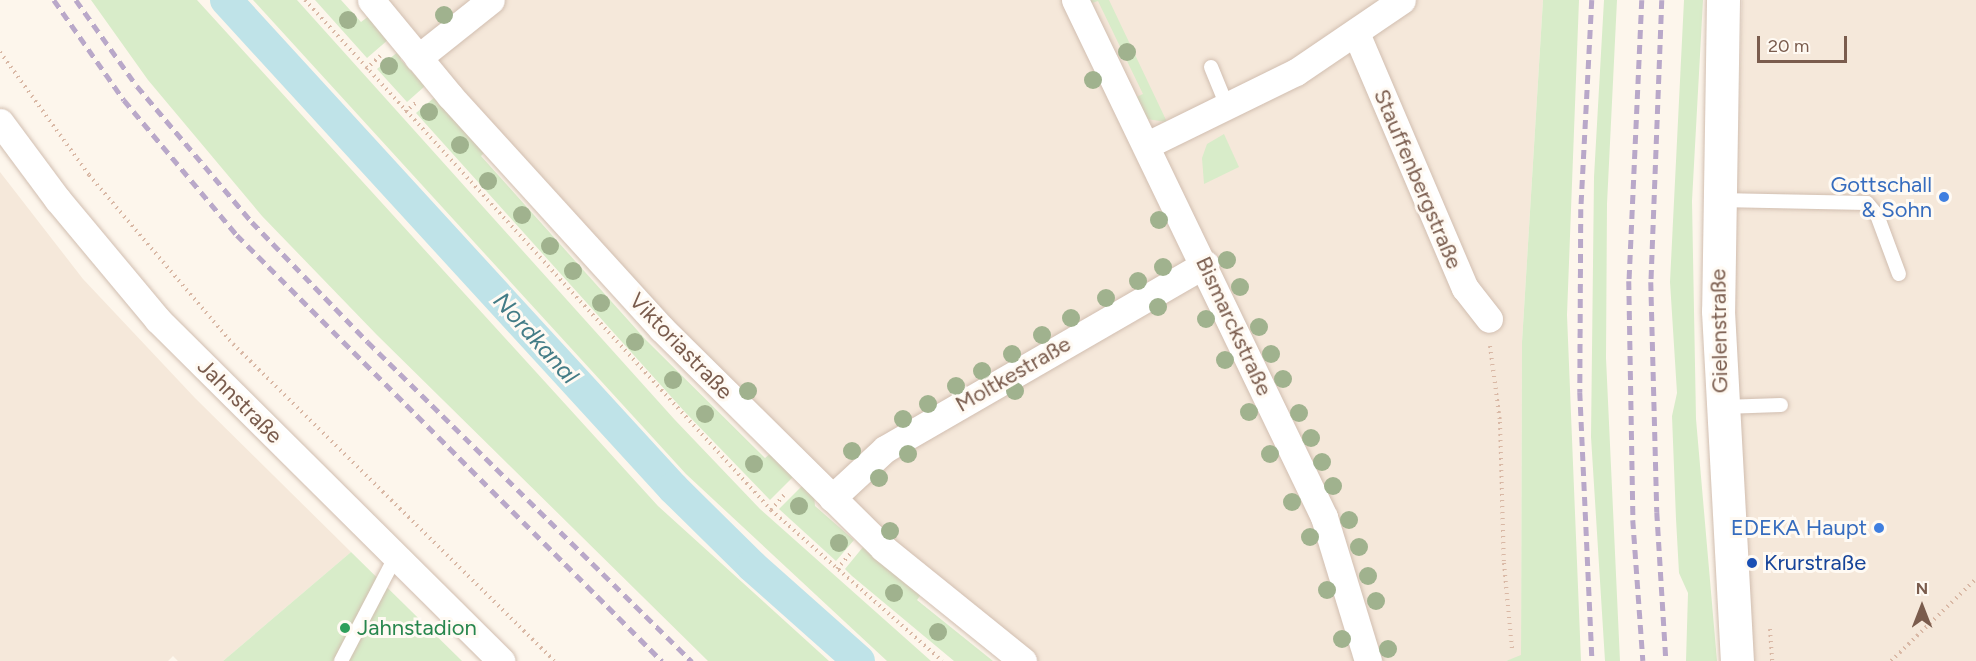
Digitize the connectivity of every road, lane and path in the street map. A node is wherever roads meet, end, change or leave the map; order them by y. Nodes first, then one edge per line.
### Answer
1 (305, 0) edge
2 (371, 0) edge
3 (491, 0) edge
4 (1075, 0) edge
5 (1402, 0) edge
6 (1723, 0) edge
7 (1356, 33) junction
8 (0, 52) edge
9 (418, 58) junction
10 (1210, 67) dead end
11 (1227, 106) junction
12 (0, 122) edge
13 (1147, 145) junction
14 (1717, 200) junction
15 (1204, 264) junction
16 (1899, 274) dead end
17 (1488, 319) dead end
18 (1491, 358) dead end
19 (1781, 405) dead end
20 (1721, 407) junction
21 (832, 498) junction
22 (396, 556) junction
23 (1976, 579) edge
24 (1769, 626) dead end
25 (1512, 650) dead end
26 (342, 661) edge
27 (501, 661) edge
28 (554, 661) edge
29 (942, 661) edge
30 (1023, 661) edge
31 (1368, 661) edge
32 (1737, 661) edge
33 (1772, 661) edge
34 (1891, 661) edge

1 - 29 path
2 - 9 street, Viktoriastraße
3 - 9 street
4 - 13 street, Bismarckstraße
5 - 7 street
6 - 14 main road, Gielenstraße
7 - 11 street
7 - 17 street, Stauffenbergstraße
8 - 28 path
9 - 21 street, Viktoriastraße
10 - 11 lane
11 - 13 street
12 - 22 street, Jahnstraße
13 - 15 street, Bismarckstraße
14 - 16 lane
14 - 20 main road, Gielenstraße
15 - 21 street, Moltkestraße
15 - 31 street, Bismarckstraße
18 - 25 path
19 - 20 lane
20 - 32 main road, Gielenstraße
21 - 30 street, Viktoriastraße
22 - 26 lane
22 - 27 street, Jahnstraße
23 - 34 path
24 - 33 path

